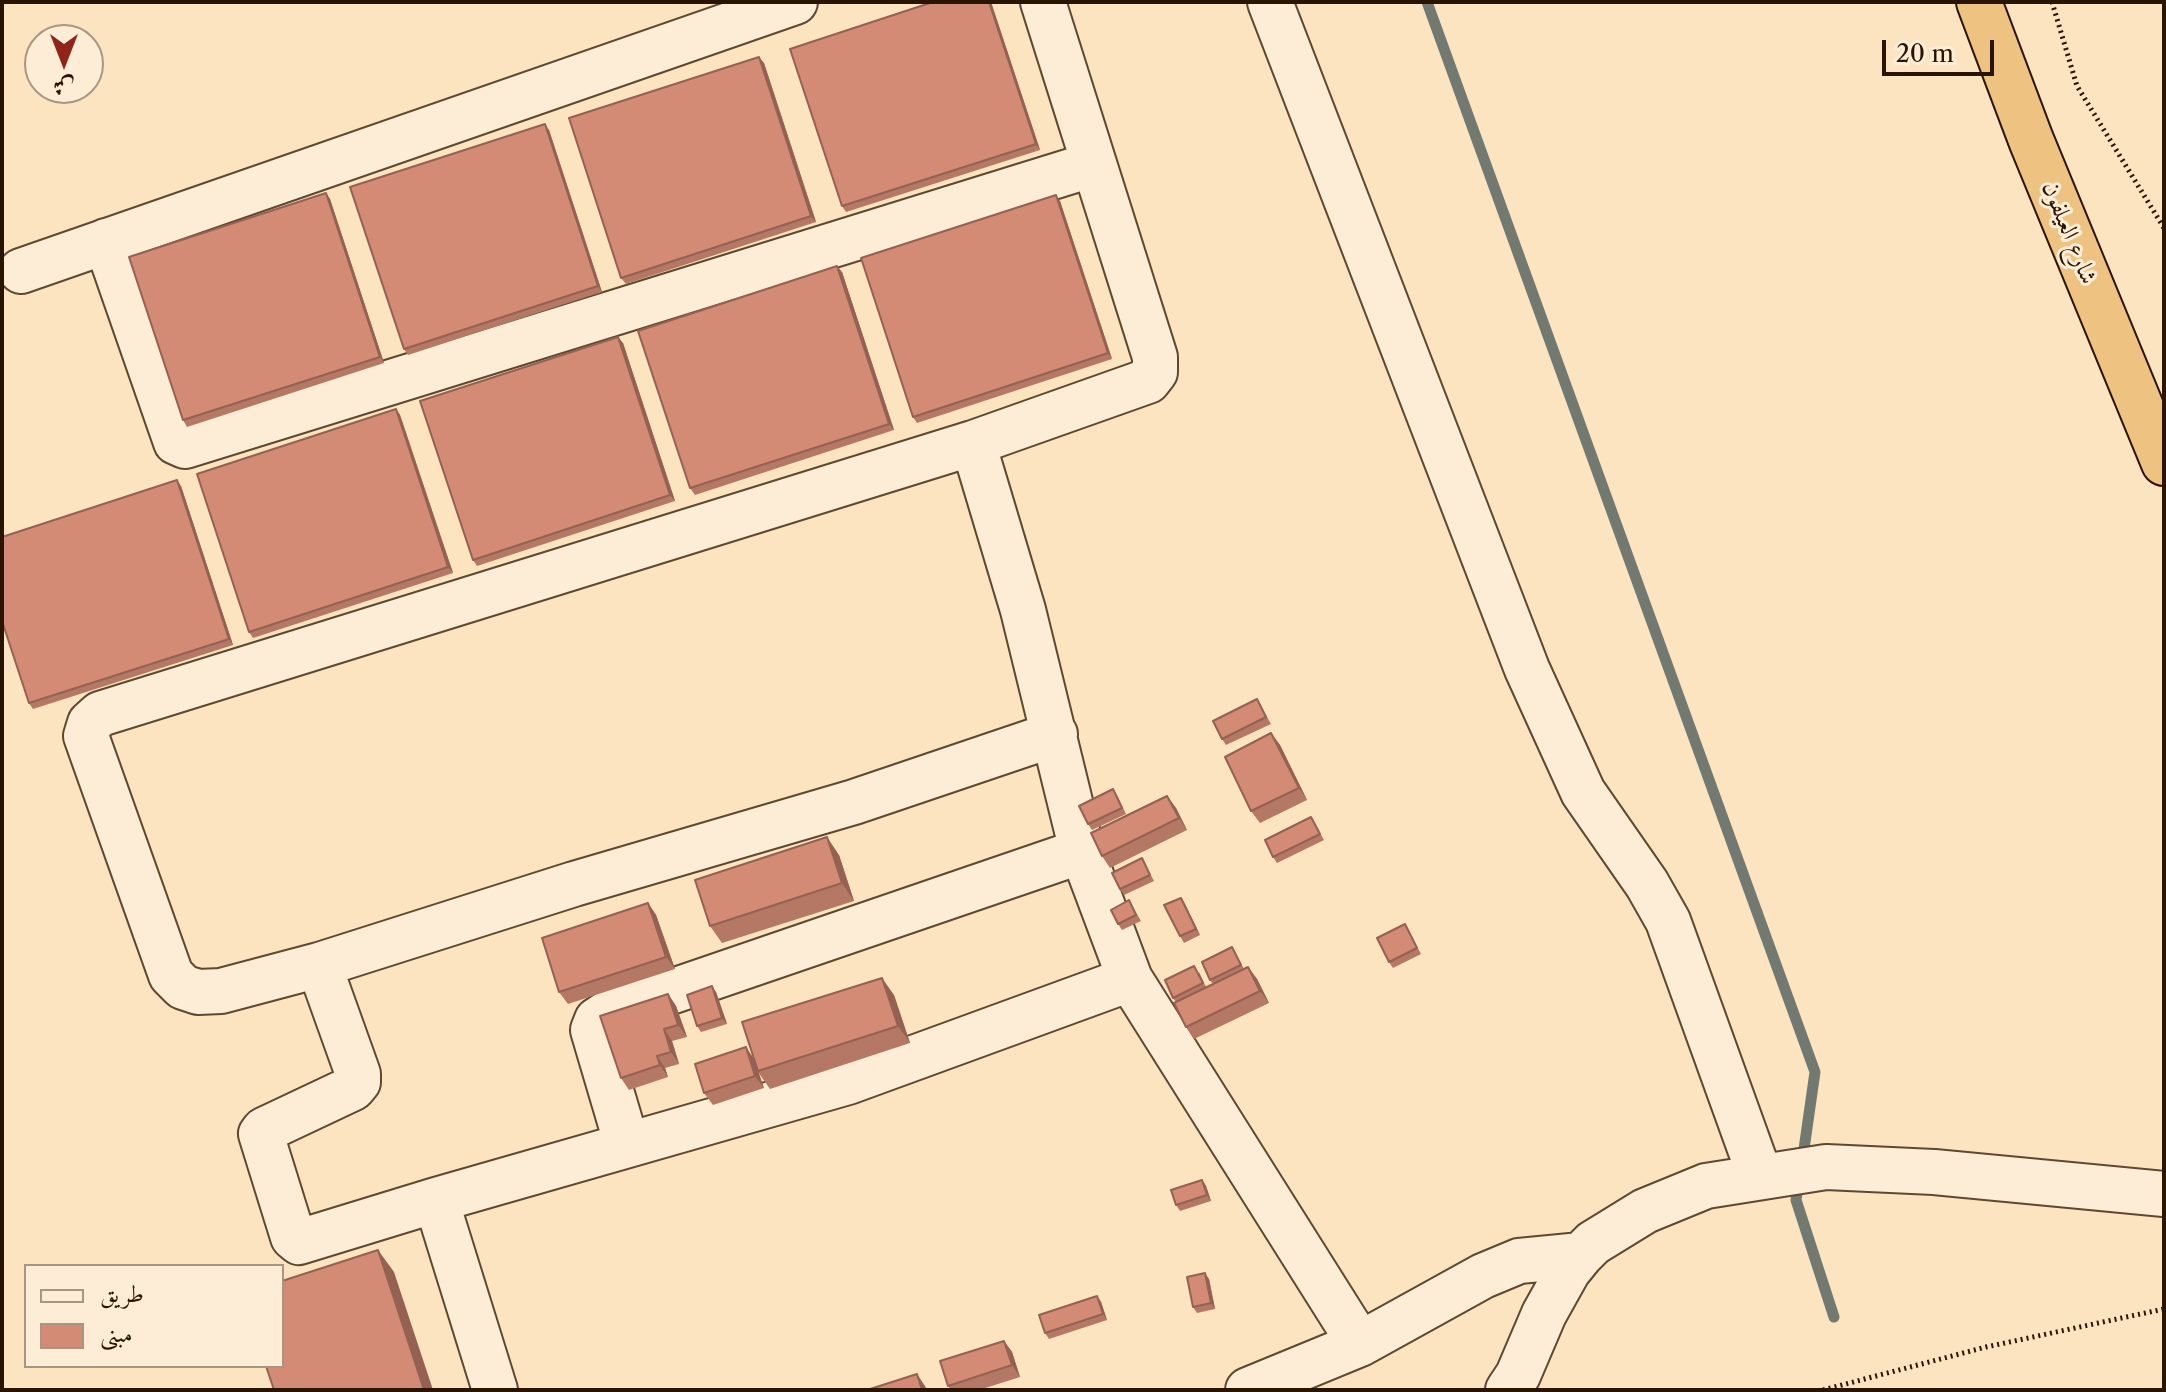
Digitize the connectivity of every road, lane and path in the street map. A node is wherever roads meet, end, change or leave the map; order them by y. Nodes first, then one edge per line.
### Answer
1 (795, 2) edge
2 (1043, 2) edge
3 (1270, 2) edge
4 (1979, 2) edge
5 (2052, 2) edge
6 (1094, 164) junction
7 (2164, 228) edge
8 (106, 241) junction
9 (21, 271) dead end
10 (973, 443) junction
11 (2164, 463) edge
12 (1055, 734) junction
13 (1082, 851) junction
14 (319, 965) junction
15 (1130, 979) junction
16 (627, 1145) junction
17 (1760, 1176) junction
18 (2164, 1194) edge
19 (436, 1200) junction
20 (1581, 1255) junction
21 (2164, 1309) edge
22 (1360, 1344) junction
23 (495, 1390) edge
24 (1248, 1390) edge
25 (1508, 1390) edge
26 (1823, 1390) edge

1 - 8 street
2 - 6 street
3 - 17 street
4 - 11 highway, شارع العيلفون
5 - 7 path
6 - 8 street
6 - 10 street
8 - 9 street
10 - 12 street
10 - 14 street
12 - 13 street
12 - 14 street
13 - 15 street
13 - 16 street
14 - 19 street
15 - 16 street
15 - 22 street
16 - 19 street
17 - 18 street
17 - 20 street
19 - 23 street
20 - 22 street
20 - 25 street
21 - 26 path
22 - 24 street

